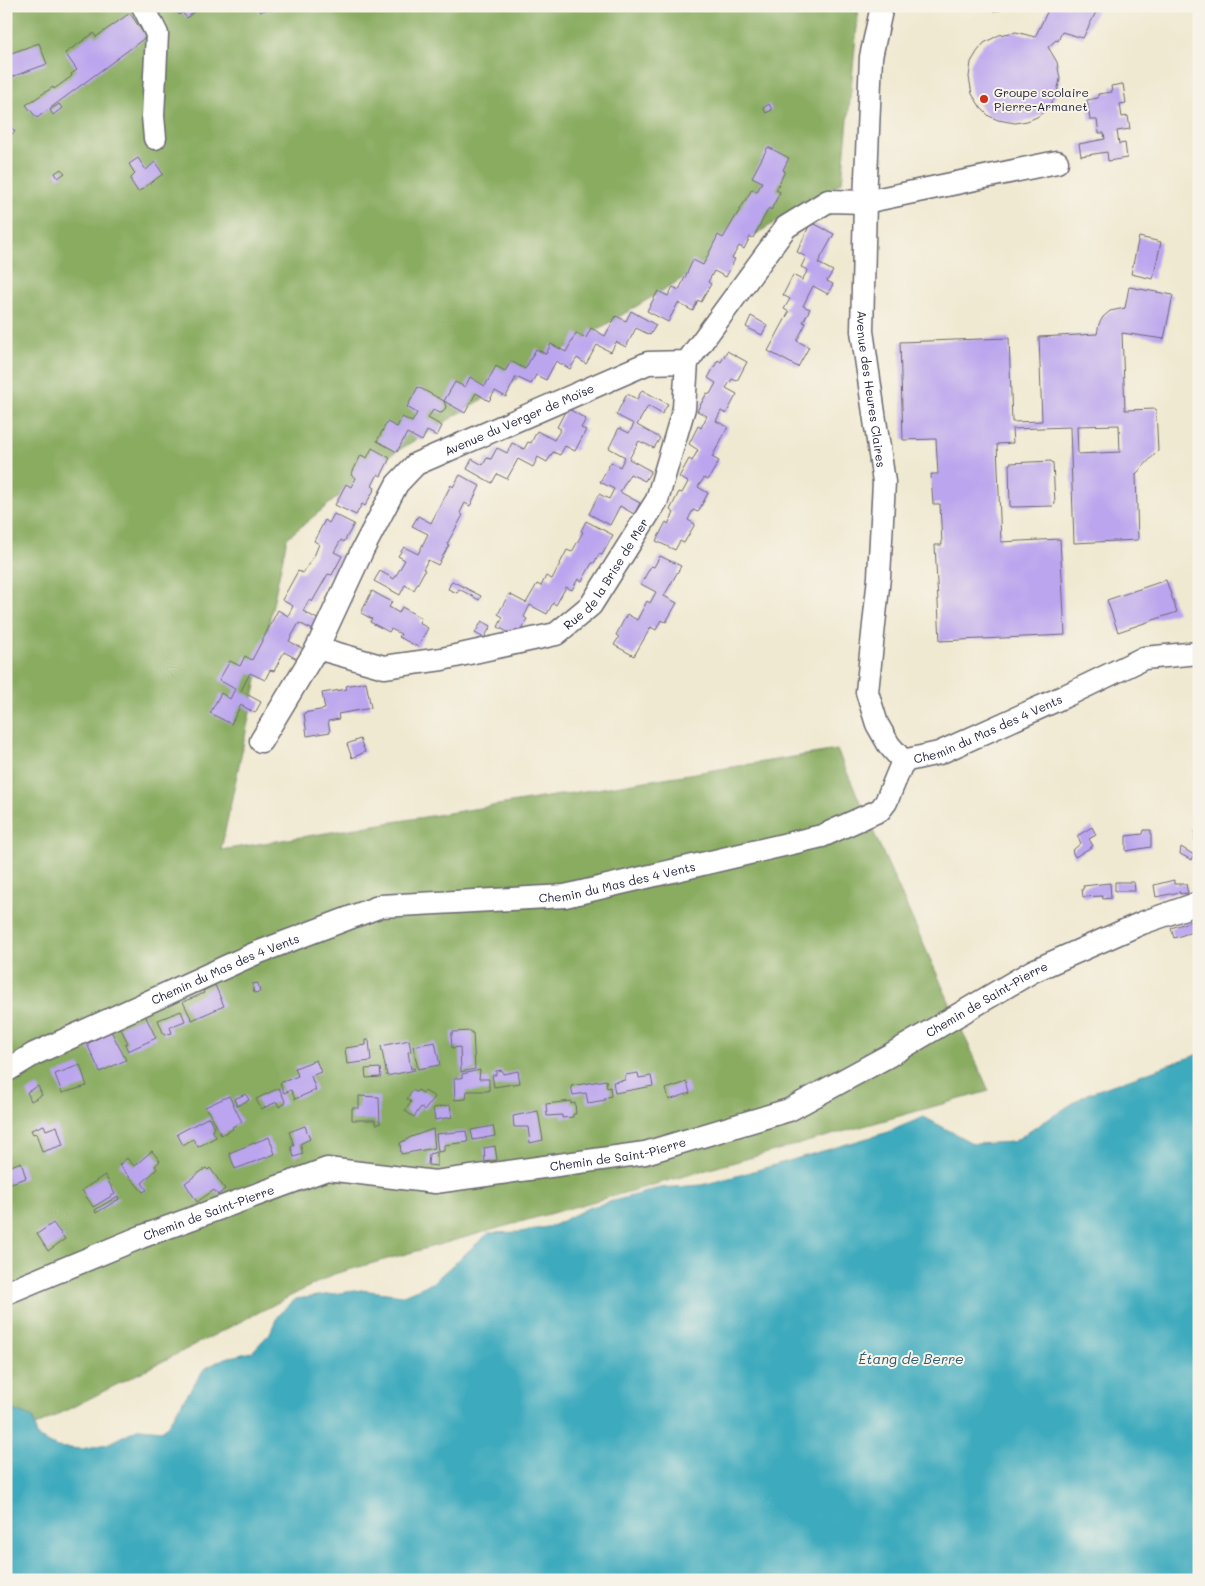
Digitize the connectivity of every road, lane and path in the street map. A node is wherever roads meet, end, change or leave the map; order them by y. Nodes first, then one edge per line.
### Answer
1 (143, 6) edge
2 (882, 6) edge
3 (155, 138) dead end
4 (1057, 162) dead end
5 (865, 202) junction
6 (688, 362) junction
7 (317, 648) junction
8 (1199, 653) edge
9 (260, 741) dead end
10 (903, 761) junction
11 (1199, 903) edge
12 (6, 1071) edge
13 (6, 1294) edge

1 - 3 street
2 - 5 street, Avenue des Heures Claires
4 - 5 street
5 - 6 street
5 - 10 street, Avenue des Heures Claires
6 - 7 street, Avenue du Verger de Moïse
6 - 7 street, Rue de la Brise de Mer
7 - 9 street, Avenue du Verger de Moïse
8 - 10 street, Chemin du Mas des 4 Vents
10 - 12 street, Chemin du Mas des 4 Vents
11 - 13 street, Chemin de Saint-Pierre

